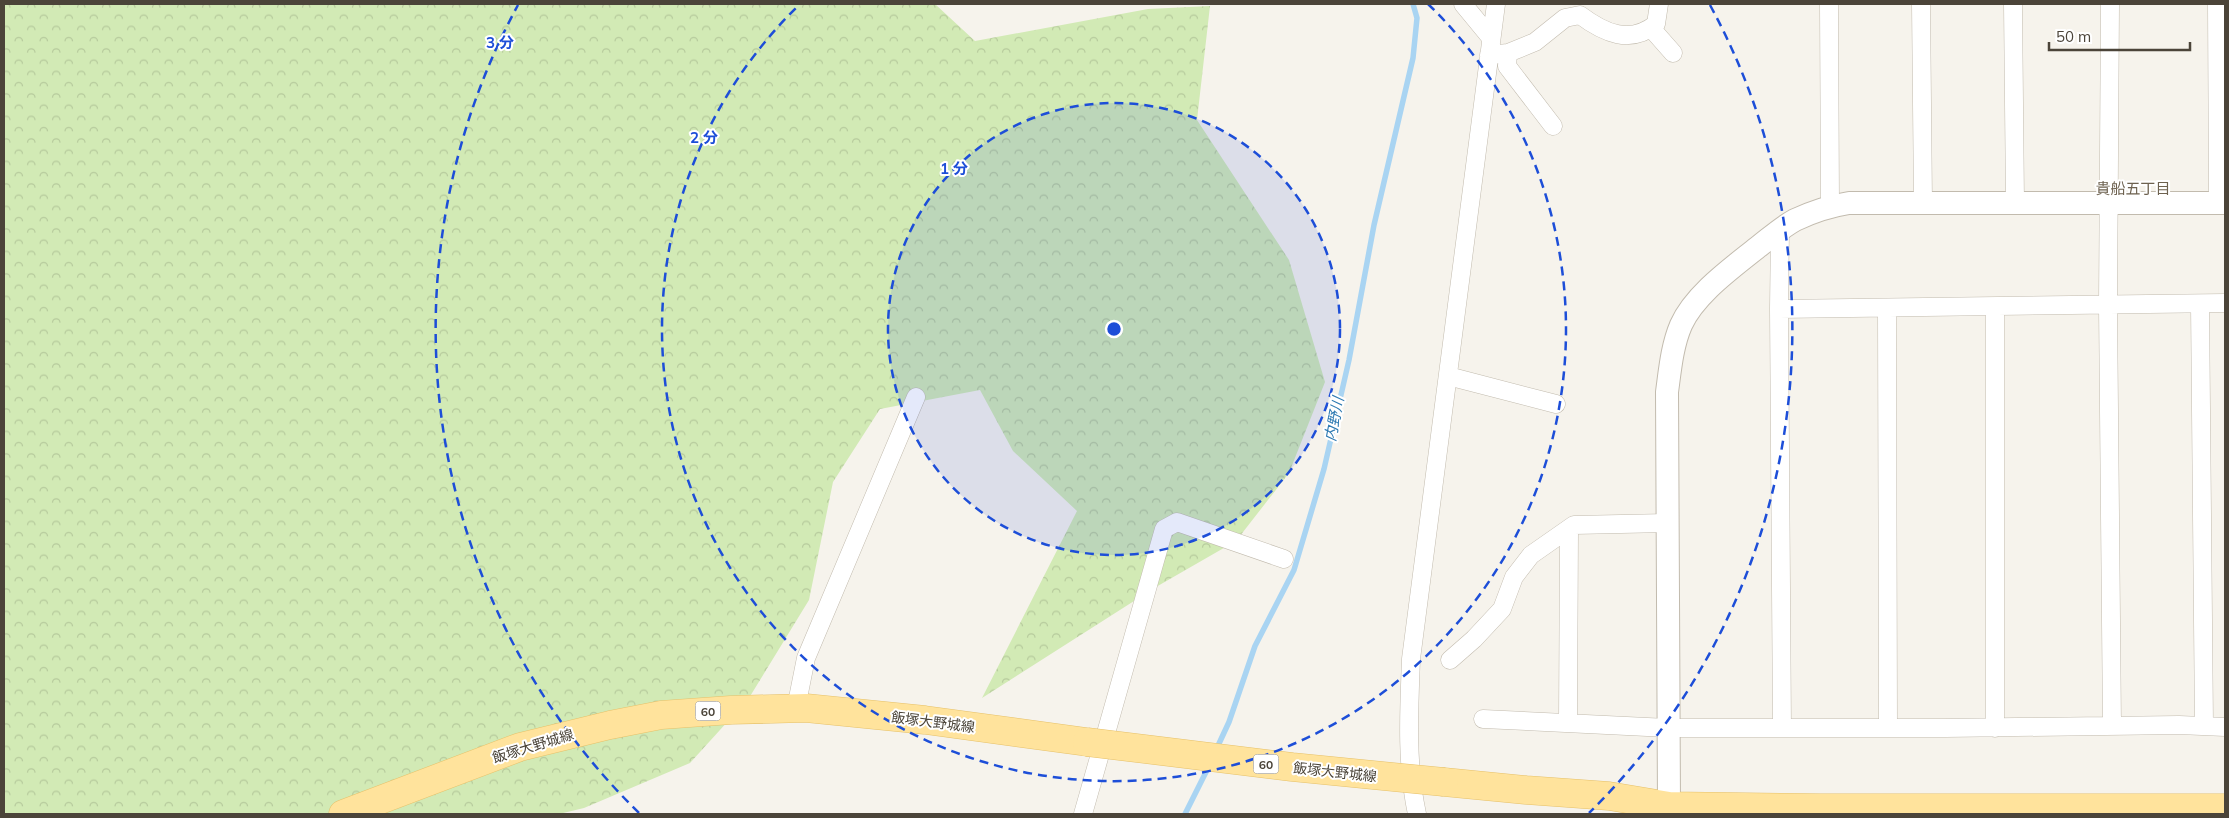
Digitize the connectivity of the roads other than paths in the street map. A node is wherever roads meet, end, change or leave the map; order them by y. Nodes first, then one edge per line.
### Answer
1 (1463, 4) edge
2 (1496, 4) edge
3 (1659, 4) edge
4 (1829, 4) edge
5 (1921, 4) edge
6 (2013, 4) edge
7 (2110, 4) edge
8 (2218, 4) edge
9 (1581, 9) edge
10 (1651, 28) junction
11 (1490, 47) junction
12 (1508, 53) junction
13 (1673, 53) dead end
14 (1553, 126) dead end
15 (1923, 203) junction
16 (2015, 203) junction
17 (2109, 203) junction
18 (2221, 203) edge
19 (1830, 206) junction
20 (1780, 230) junction
21 (2225, 303) edge
22 (2200, 304) junction
23 (2108, 305) junction
24 (1887, 308) junction
25 (1995, 308) junction
26 (1779, 309) junction
27 (1448, 376) junction
28 (916, 397) dead end
29 (1556, 404) dead end
30 (1667, 523) junction
31 (1569, 529) junction
32 (1284, 559) dead end
33 (1450, 660) dead end
34 (796, 708) junction
35 (1483, 719) dead end
36 (1568, 723) junction
37 (2112, 726) junction
38 (2204, 726) junction
39 (2225, 727) edge
40 (1668, 728) junction
41 (1782, 728) junction
42 (1888, 728) junction
43 (1995, 728) junction
44 (1669, 806) junction
45 (2225, 808) edge
46 (343, 814) edge
47 (1083, 814) edge
48 (1416, 814) edge

1 - 11 street
2 - 11 street
3 - 10 street
4 - 19 street
5 - 15 street
6 - 16 street
7 - 17 street
8 - 18 street
9 - 10 street
9 - 12 street
10 - 13 street
11 - 12 street
11 - 27 street
12 - 14 street
15 - 16 street
15 - 19 street
16 - 17 street
17 - 18 street
17 - 23 street
19 - 20 street
20 - 26 street
20 - 30 street
21 - 22 street
22 - 23 street
22 - 38 street
23 - 25 street
23 - 37 street
24 - 25 street
24 - 26 street
24 - 42 street
25 - 43 street
26 - 41 street
27 - 29 street
27 - 48 street
28 - 34 street
30 - 31 street
30 - 40 street
31 - 33 street
31 - 36 street
32 - 47 street
34 - 44 main road, 飯塚大野城線 / 60, bridge
34 - 46 main road, 飯塚大野城線 / 60
35 - 36 street
36 - 40 street
37 - 38 street
37 - 43 street
38 - 39 street
40 - 41 street
40 - 44 street
41 - 42 street
42 - 43 street
44 - 45 main road, 飯塚大野城線 / 60

